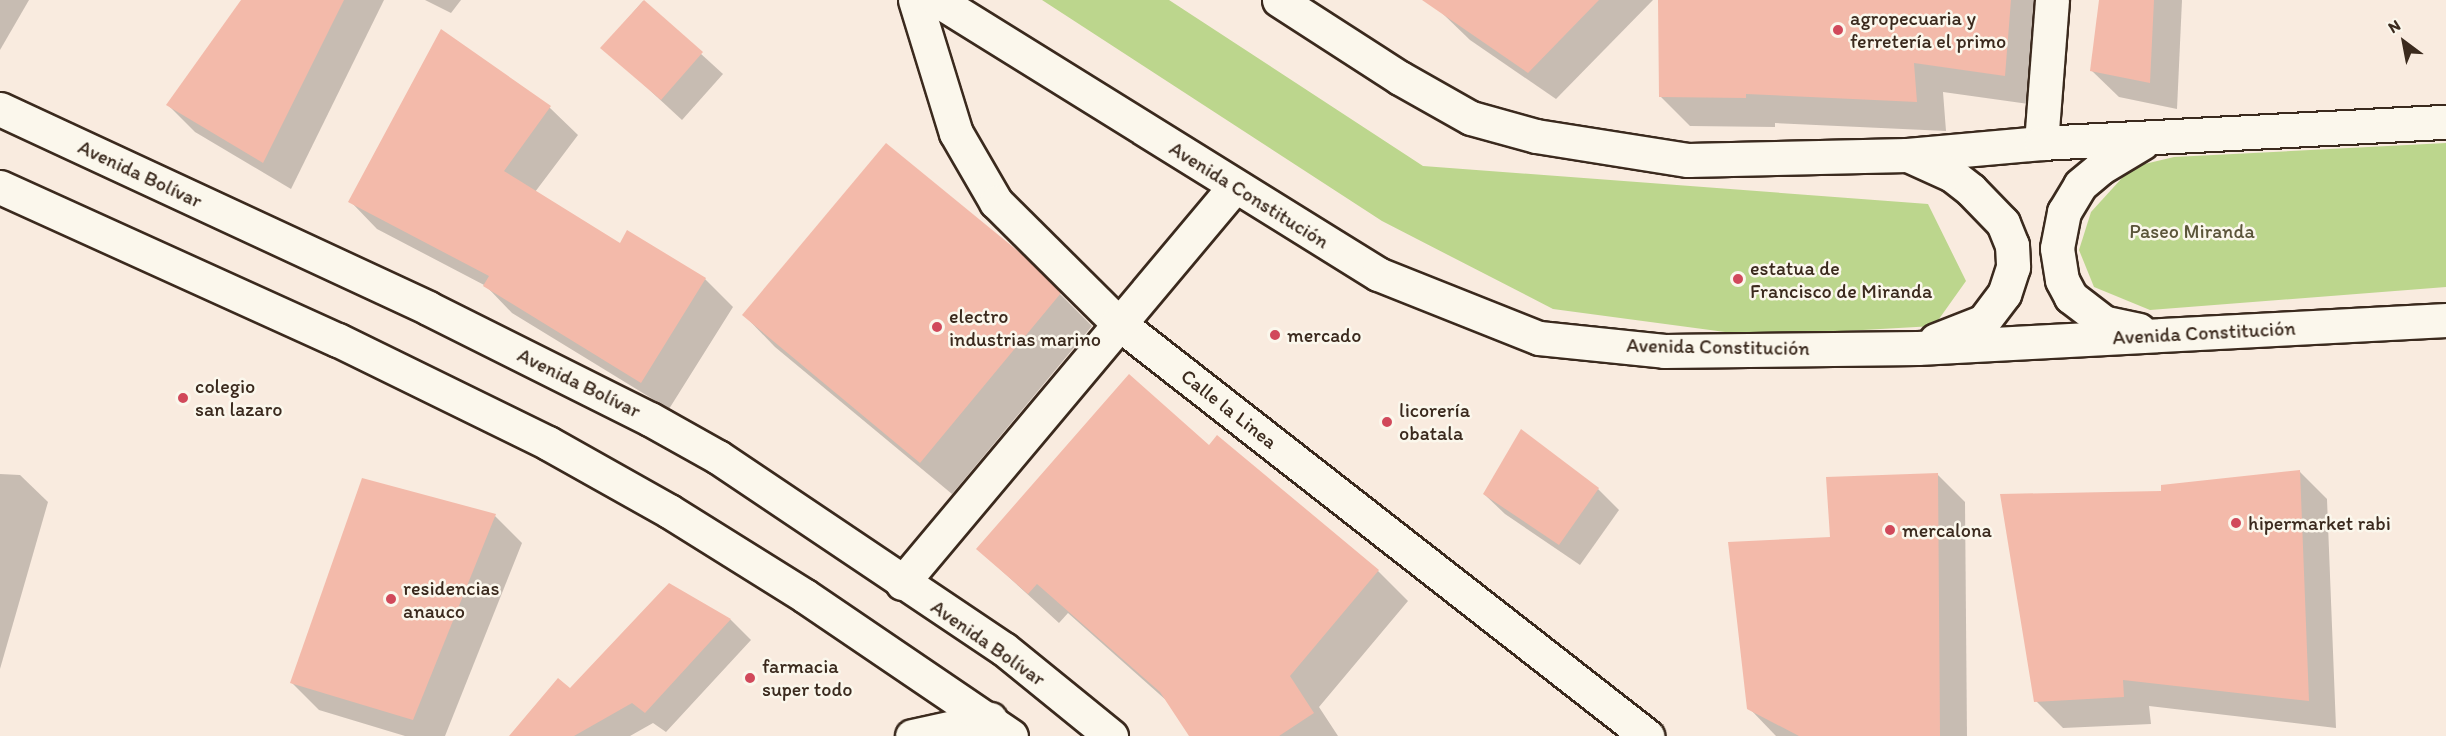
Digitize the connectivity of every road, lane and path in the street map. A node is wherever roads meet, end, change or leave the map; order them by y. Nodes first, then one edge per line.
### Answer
1 (915, 0) edge
2 (937, 0) edge
3 (1279, 0) edge
4 (2052, 0) edge
5 (0, 109) edge
6 (2446, 122) edge
7 (2146, 141) junction
8 (2041, 143) junction
9 (1907, 154) junction
10 (1235, 186) junction
11 (0, 187) edge
12 (2446, 320) edge
13 (1117, 322) junction
14 (2164, 335) junction
15 (1918, 348) junction
16 (902, 583) junction
17 (1000, 728) edge
18 (912, 736) edge
19 (1111, 736) edge
20 (1647, 736) edge

1 - 13 street, Calle la Linea
2 - 10 street, Avenida Constitución
3 - 9 street
4 - 8 street
5 - 16 street, Avenida Bolívar
6 - 7 street
7 - 8 street
7 - 14 street
8 - 9 street
9 - 15 street
10 - 13 street
10 - 15 street, Avenida Constitución
11 - 17 street
12 - 14 street, Avenida Constitución
13 - 16 street
13 - 20 street, Calle la Linea
14 - 15 street, Avenida Constitución
16 - 19 street, Avenida Bolívar
17 - 18 street

